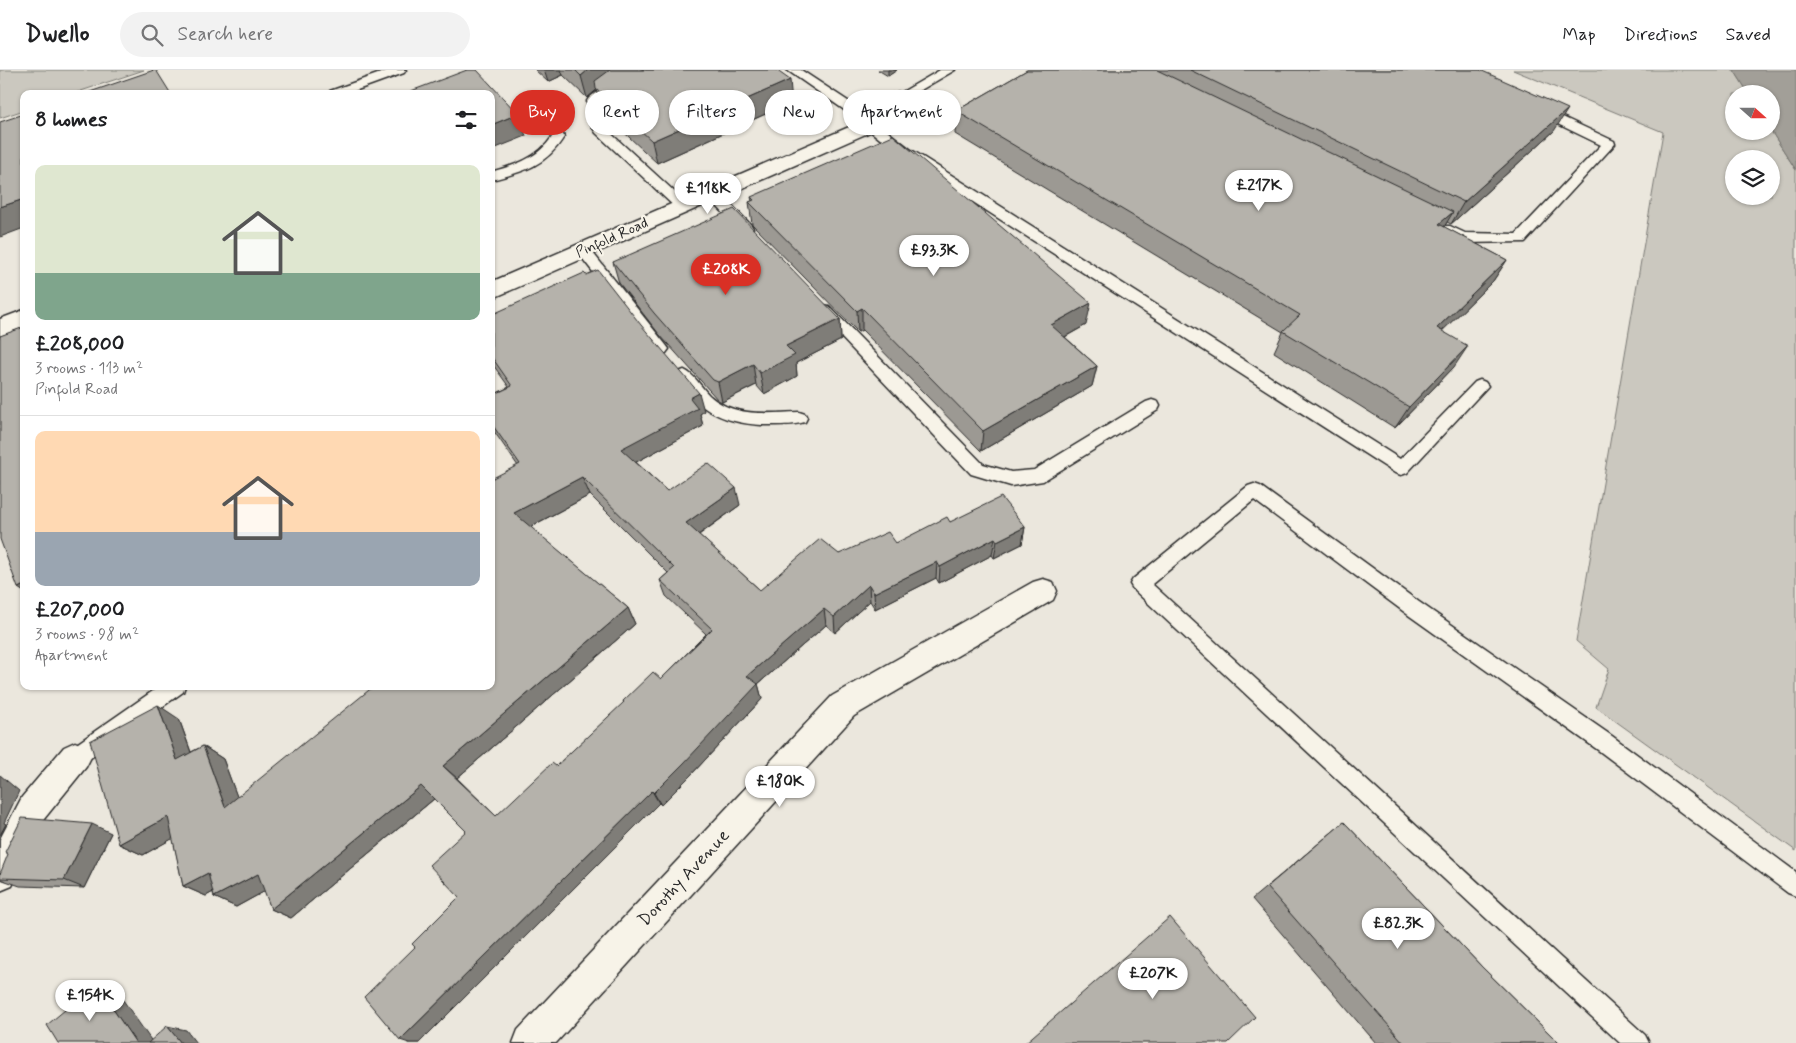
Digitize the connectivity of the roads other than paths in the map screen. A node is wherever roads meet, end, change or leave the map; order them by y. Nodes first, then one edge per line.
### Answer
1 (400, 70) edge
2 (653, 70) edge
3 (793, 70) edge
4 (949, 70) edge
5 (345, 90) edge
6 (913, 90) edge
7 (843, 103) edge
8 (1530, 106) edge
9 (558, 135) edge
10 (847, 135) edge
11 (883, 135) edge
12 (495, 175) edge
13 (713, 194) junction
14 (683, 207) junction
15 (1436, 225) edge
16 (754, 236) edge
17 (584, 251) junction
18 (495, 289) edge
19 (815, 300) edge
20 (20, 320) edge
21 (0, 328) edge
22 (1480, 386) dead end
23 (1152, 406) dead end
24 (799, 418) dead end
25 (1043, 591) dead end
26 (170, 690) edge
27 (75, 757) joint
28 (0, 874) edge
29 (1796, 885) edge
30 (531, 1043) edge
31 (1637, 1043) edge

1 - 5 lane
2 - 14 lane
3 - 7 lane
4 - 6 lane
8 - 15 lane
9 - 12 lane
10 - 13 street, Pinfold Road
11 - 22 lane
13 - 14 street, Pinfold Road
13 - 16 lane
14 - 17 street, Pinfold Road
17 - 18 street, Pinfold Road
17 - 24 lane
19 - 23 lane
20 - 21 street
25 - 30 street, Dorothy Avenue
26 - 27 lane
27 - 28 street
29 - 31 lane

